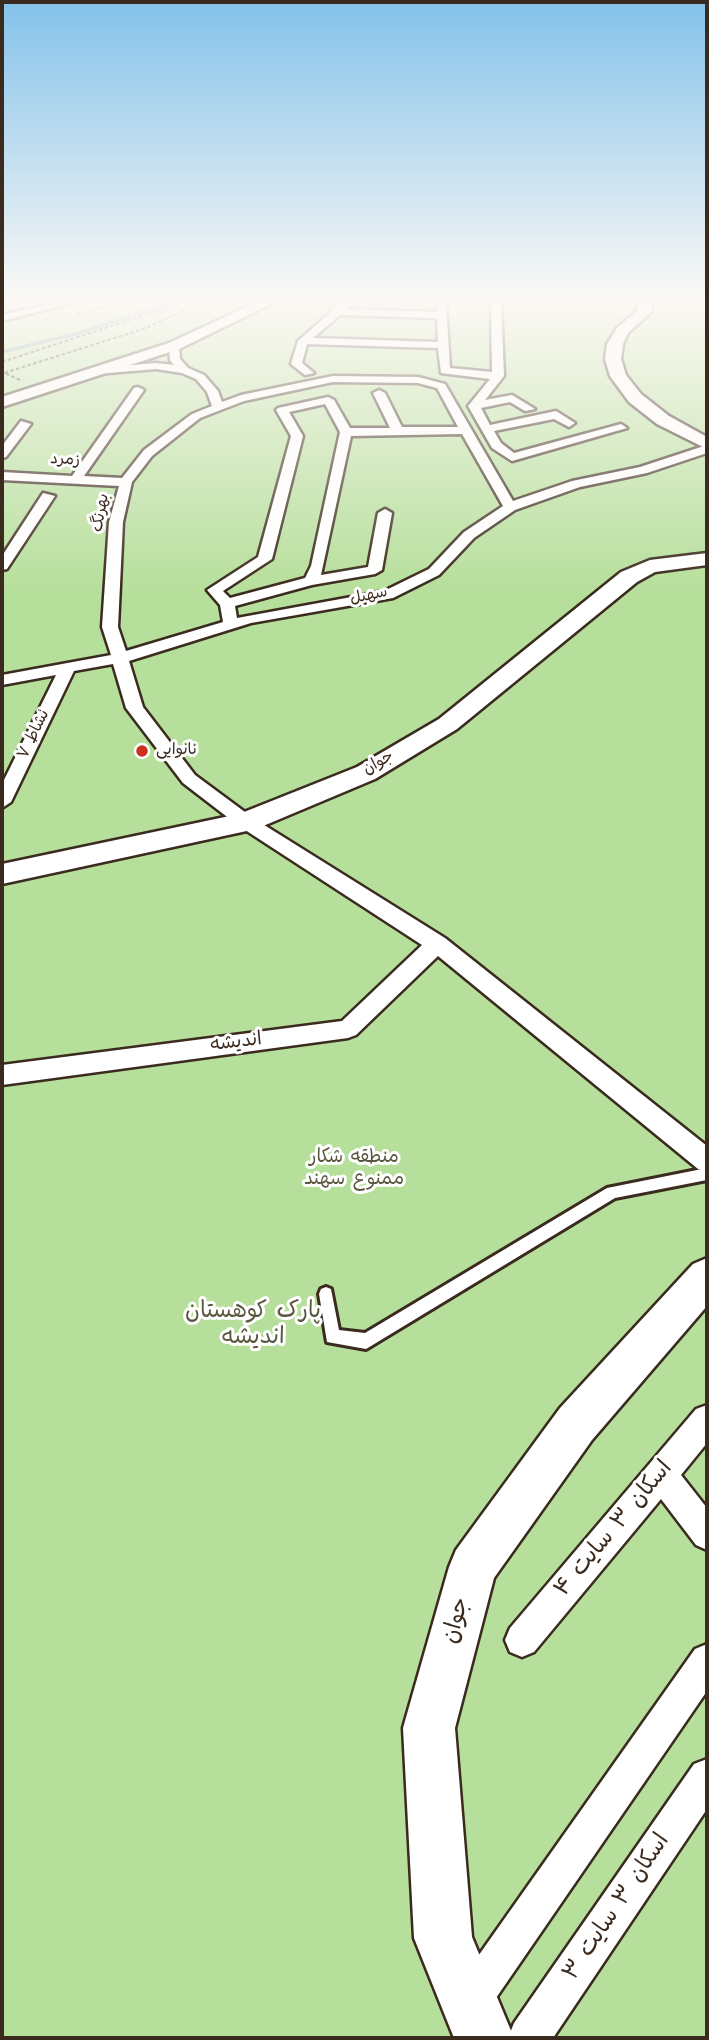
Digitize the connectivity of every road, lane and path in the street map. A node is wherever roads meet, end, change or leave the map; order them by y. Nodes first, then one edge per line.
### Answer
1 (133, 397) edge
2 (214, 397) edge
3 (249, 397) edge
4 (381, 397) edge
5 (447, 397) edge
6 (480, 397) edge
7 (634, 397) edge
8 (474, 405) junction
9 (218, 407) junction
10 (529, 409) dead end
11 (569, 423) dead end
12 (25, 424) dead end
13 (621, 428) dead end
14 (487, 429) junction
15 (466, 430) junction
16 (398, 431) junction
17 (346, 432) junction
18 (707, 447) edge
19 (2, 454) edge
20 (2, 477) edge
21 (76, 479) junction
22 (126, 482) junction
23 (48, 496) dead end
24 (510, 508) junction
25 (385, 513) dead end
26 (707, 559) edge
27 (2, 566) edge
28 (311, 581) junction
29 (228, 604) junction
30 (231, 625) junction
31 (121, 658) junction
32 (68, 668) junction
33 (2, 680) edge
34 (2, 802) edge
35 (246, 822) junction
36 (2, 874) edge
37 (437, 944) junction
38 (2, 1075) edge
39 (707, 1161) edge
40 (707, 1174) edge
41 (707, 1277) edge
42 (326, 1294) dead end
43 (707, 1420) edge
44 (662, 1474) junction
45 (707, 1534) edge
46 (522, 1640) dead end
47 (707, 1661) edge
48 (707, 1777) edge
49 (477, 2021) edge
50 (529, 2038) edge

1 - 21 street
2 - 9 street
3 - 9 street, بهرنگ
4 - 16 street
5 - 15 street, بهرنگ
6 - 8 street
7 - 18 street
8 - 10 street
8 - 14 street
9 - 22 street, بهرنگ
11 - 14 street
12 - 19 street
13 - 14 street
15 - 16 street
15 - 24 street, بهرنگ
16 - 17 street
17 - 28 street
17 - 29 street
18 - 24 street, سهیل
20 - 21 street, زمرد
21 - 22 street, زمرد
22 - 31 street, بهرنگ
23 - 27 street
24 - 30 street, سهیل
25 - 28 street
26 - 35 street, جوان
28 - 29 street
29 - 30 street
30 - 31 street, سهیل
31 - 32 street, سهیل
31 - 35 street, بهرنگ
32 - 33 street, سهیل
32 - 34 street, نشاط ۷
35 - 36 street, جوان
35 - 37 street, بهرنگ
37 - 38 street, اندیشه
37 - 39 street, بهرنگ
40 - 42 lane
41 - 49 street, جوان
43 - 44 street, اسکان ۳ سایت ۴
44 - 45 street
44 - 46 street, اسکان ۳ سایت ۴
47 - 49 street
48 - 50 street, اسکان ۳ سایت ۳

